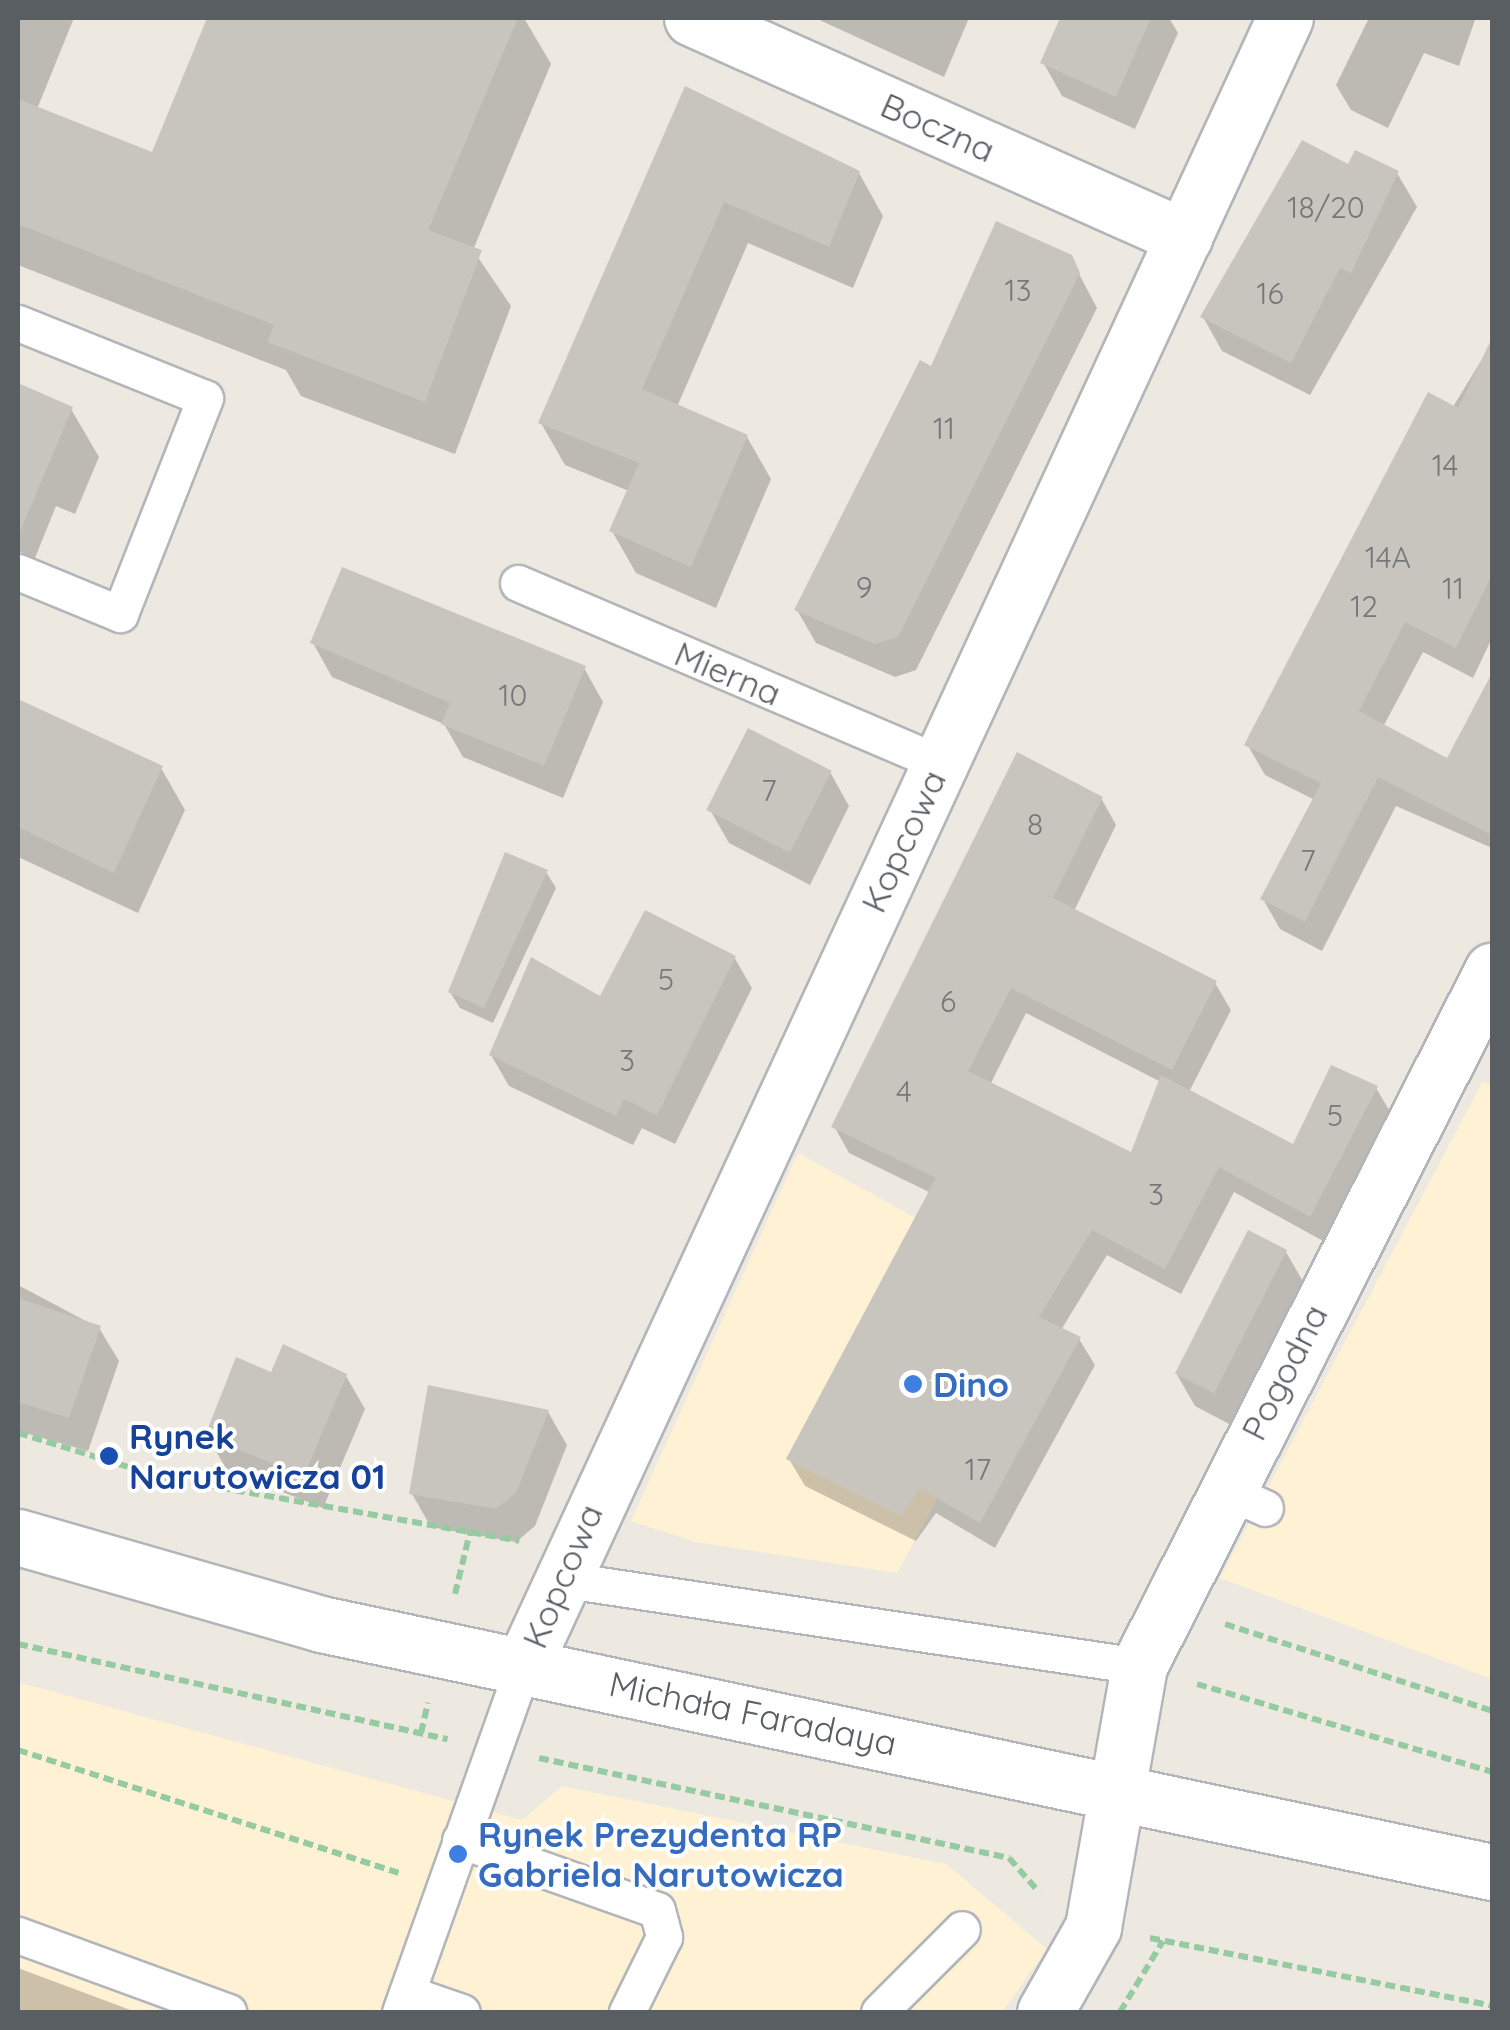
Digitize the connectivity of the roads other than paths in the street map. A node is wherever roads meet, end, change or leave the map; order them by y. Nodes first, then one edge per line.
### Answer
1 (692, 18) edge
2 (1286, 18) edge
3 (1184, 237) junction
4 (18, 323) edge
5 (18, 572) edge
6 (518, 583) dead end
7 (939, 763) junction
8 (1492, 971) edge
9 (18, 1536) edge
10 (560, 1579) junction
11 (523, 1666) junction
12 (1139, 1666) junction
13 (1116, 1787) junction
14 (460, 1840) junction
15 (1492, 1872) edge
16 (962, 1929) dead end
17 (18, 1935) edge
18 (404, 2002) edge
19 (228, 2012) edge
20 (462, 2012) edge
21 (626, 2012) edge
22 (879, 2012) edge
23 (1045, 2012) edge

1 - 3 street, Boczna
2 - 3 street, Kopcowa
3 - 7 street, Kopcowa
4 - 5 lane
6 - 7 lane, Mierna
7 - 10 street, Kopcowa
8 - 12 street, Pogodna
9 - 11 street, Michała Faradaya
10 - 11 street, Kopcowa
10 - 12 lane
11 - 13 street, Michała Faradaya
11 - 14 lane
12 - 13 street, Pogodna
13 - 15 street, Michała Faradaya
13 - 23 street
14 - 18 lane
14 - 21 lane
16 - 22 lane
17 - 19 lane
18 - 20 lane

